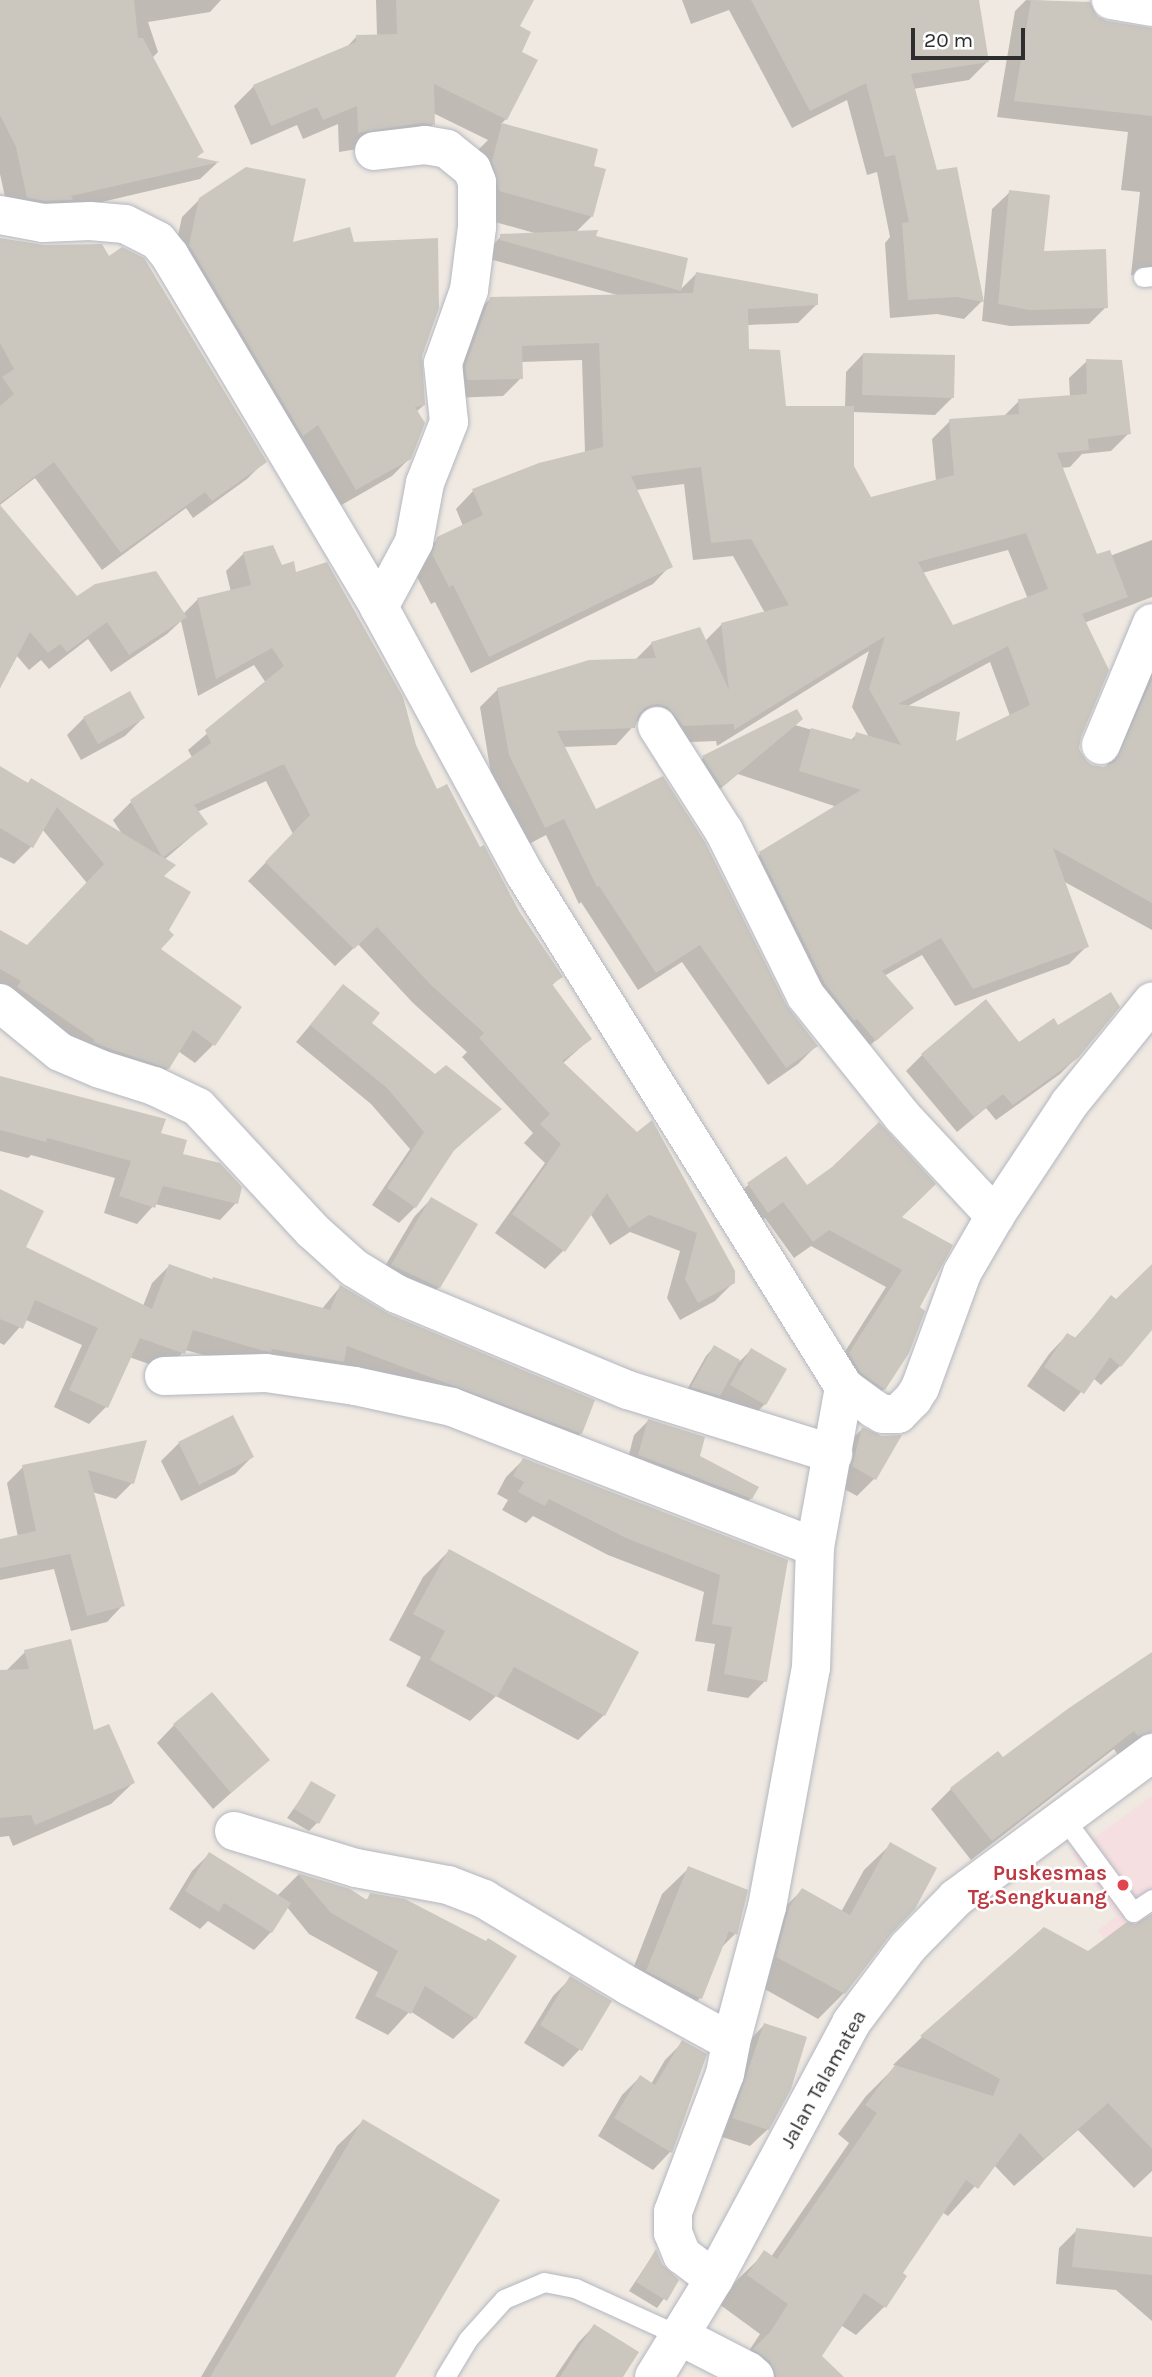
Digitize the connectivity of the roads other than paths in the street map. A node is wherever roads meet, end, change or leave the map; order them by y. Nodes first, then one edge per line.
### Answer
1 (1111, 0) edge
2 (1152, 7) edge
3 (374, 151) dead end
4 (0, 215) edge
5 (379, 607) junction
6 (1152, 623) edge
7 (657, 726) dead end
8 (1101, 745) dead end
9 (1152, 1002) edge
10 (0, 1003) edge
11 (995, 1216) junction
12 (164, 1376) dead end
13 (844, 1387) junction
14 (833, 1454) junction
15 (815, 1547) junction
16 (1152, 1753) edge
17 (1063, 1817) junction
18 (234, 1831) dead end
19 (1152, 1899) edge
20 (731, 2042) junction
21 (714, 2279) junction
22 (678, 2335) junction
23 (445, 2377) edge
24 (654, 2377) edge
25 (755, 2377) edge

1 - 2 street
3 - 5 street
4 - 5 street
5 - 13 street
6 - 8 street
7 - 11 street
9 - 11 street
10 - 14 street
11 - 13 street
12 - 15 street
13 - 14 street
14 - 15 street
15 - 20 street
16 - 17 street, Jalan Talamatea
17 - 19 lane
17 - 21 street, Jalan Talamatea
18 - 20 street
20 - 21 street
21 - 22 street, Jalan Talamatea
22 - 23 lane
22 - 24 street, Jalan Talamatea
22 - 25 street

